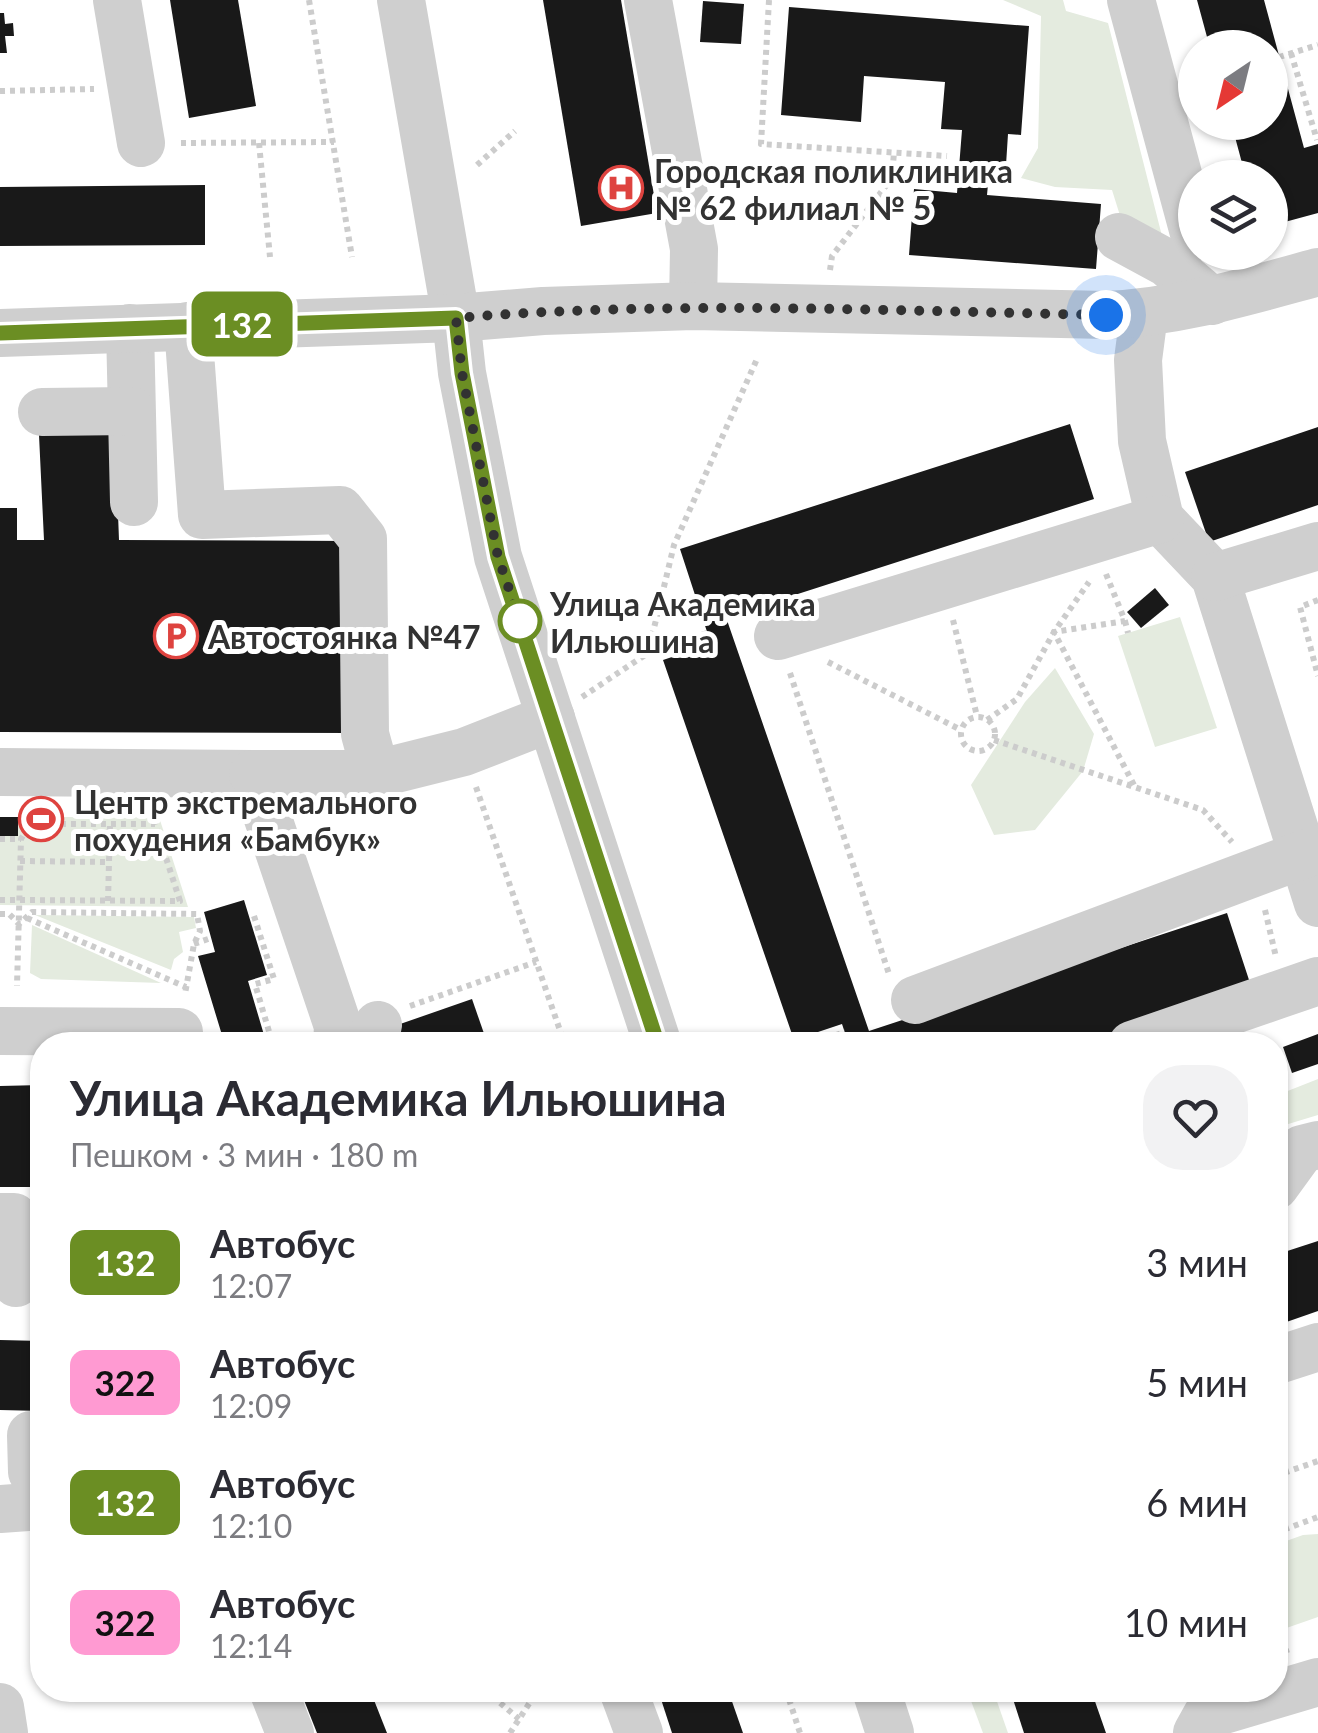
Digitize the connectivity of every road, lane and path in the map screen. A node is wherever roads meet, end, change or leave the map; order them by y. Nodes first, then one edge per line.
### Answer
1 (117, 0) edge
2 (309, 0) edge
3 (401, 0) edge
4 (648, 0) edge
5 (769, 0) edge
6 (1128, 2) edge
7 (1318, 45) edge
8 (1291, 54) junction
9 (1288, 55) edge
10 (131, 88) junction
11 (0, 92) edge
12 (515, 130) dead end
13 (1316, 141) edge
14 (334, 142) junction
15 (141, 143) joint
16 (260, 143) junction
17 (894, 152) junction
18 (947, 156) dead end
19 (477, 165) dead end
20 (1178, 178) edge
21 (1118, 237) dead end
22 (270, 257) dead end
23 (352, 257) dead end
24 (830, 270) dead end
25 (1204, 270) edge
26 (1318, 272) edge
27 (1212, 300) junction
28 (693, 306) junction
29 (1144, 314) junction
30 (456, 318) junction
31 (188, 326) junction
32 (130, 328) junction
33 (0, 333) edge
34 (757, 359) dead end
35 (131, 410) junction
36 (42, 412) dead end
37 (134, 502) dead end
38 (1160, 519) junction
39 (1318, 546) edge
40 (1215, 577) junction
41 (944, 586) junction
42 (1318, 600) edge
43 (1125, 621) junction
44 (1054, 632) junction
45 (707, 633) dead end
46 (1128, 633) dead end
47 (778, 636) junction
48 (648, 653) junction
49 (1318, 676) edge
50 (976, 716) junction
51 (551, 718) junction
52 (988, 720) junction
53 (961, 730) junction
54 (994, 740) junction
55 (464, 752) junction
56 (0, 772) edge
57 (253, 774) junction
58 (376, 774) junction
59 (1136, 788) junction
60 (110, 824) junction
61 (0, 839) edge
62 (21, 839) junction
63 (1311, 851) edge
64 (20, 860) junction
65 (109, 862) junction
66 (1256, 872) junction
67 (0, 900) edge
68 (20, 900) junction
69 (108, 900) junction
70 (1318, 902) edge
71 (0, 914) edge
72 (24, 916) junction
73 (254, 916) dead end
74 (19, 924) junction
75 (211, 938) dead end
76 (536, 962) junction
77 (1318, 981) edge
78 (17, 986) dead end
79 (902, 987) joint
80 (1240, 1008) junction
81 (183, 1010) joint
82 (0, 1030) edge
83 (268, 1032) edge
84 (350, 1032) edge
85 (368, 1032) edge
86 (560, 1032) edge
87 (654, 1032) edge
88 (1170, 1032) edge
89 (1318, 1145) edge
90 (1288, 1168) edge
91 (0, 1217) edge
92 (19, 1283) edge
93 (1318, 1347) edge
94 (1288, 1356) edge
95 (1318, 1461) edge
96 (1288, 1471) edge
97 (30, 1480) edge
98 (0, 1510) edge
99 (1318, 1517) edge
100 (1288, 1527) edge
101 (1318, 1682) edge
102 (1288, 1691) edge
103 (278, 1702) edge
104 (498, 1702) edge
105 (530, 1702) edge
106 (627, 1702) edge
107 (790, 1702) edge
108 (880, 1702) edge
109 (1251, 1702) edge
110 (0, 1707) edge
111 (519, 1719) junction
112 (4, 1733) edge
113 (290, 1733) edge
114 (510, 1733) edge
115 (639, 1733) edge
116 (800, 1733) edge
117 (890, 1733) edge
118 (1198, 1733) edge

1 - 10 street
2 - 14 path
3 - 30 street
4 - 28 street
5 - 17 path
6 - 20 street
7 - 8 path
8 - 9 path
8 - 13 path
10 - 11 path
10 - 15 street
12 - 19 path
14 - 16 path
14 - 23 path
15 - 16 path
16 - 22 path
17 - 18 path
17 - 24 path
21 - 27 street
25 - 27 street
26 - 27 street
27 - 29 street
28 - 29 street
28 - 30 street
29 - 38 street
30 - 31 street
30 - 51 street
31 - 32 street
31 - 58 street
32 - 33 street
32 - 35 street
34 - 48 path
35 - 36 street
35 - 37 street
38 - 40 street
38 - 41 street
39 - 40 street
40 - 63 street
41 - 47 street
41 - 50 path
42 - 49 path
43 - 44 path
43 - 44 path
43 - 46 path
44 - 52 path
44 - 59 path
45 - 48 path
47 - 53 path
47 - 79 path
48 - 51 path
50 - 52 path
50 - 53 path
51 - 55 street
51 - 87 street
52 - 54 path
53 - 54 path
54 - 59 path
55 - 58 street
55 - 76 path
56 - 57 street
57 - 58 street
57 - 84 street
59 - 66 path
60 - 62 path
60 - 65 path
60 - 69 path
61 - 62 path
62 - 64 path
63 - 66 street
63 - 70 street
64 - 65 path
64 - 68 path
65 - 69 path
66 - 79 street
66 - 80 path
67 - 68 path
68 - 69 path
68 - 72 path
71 - 74 path
72 - 74 path
72 - 75 path
72 - 81 path
73 - 83 path
74 - 78 path
76 - 85 path
76 - 86 path
77 - 80 street
80 - 88 street
81 - 82 street
89 - 90 street
91 - 92 street
93 - 94 street
95 - 96 path
97 - 98 street
99 - 100 path
101 - 102 street
103 - 113 street
104 - 111 path
105 - 111 path
106 - 115 street
107 - 116 path
108 - 117 street
109 - 118 street
110 - 112 street
111 - 114 path

